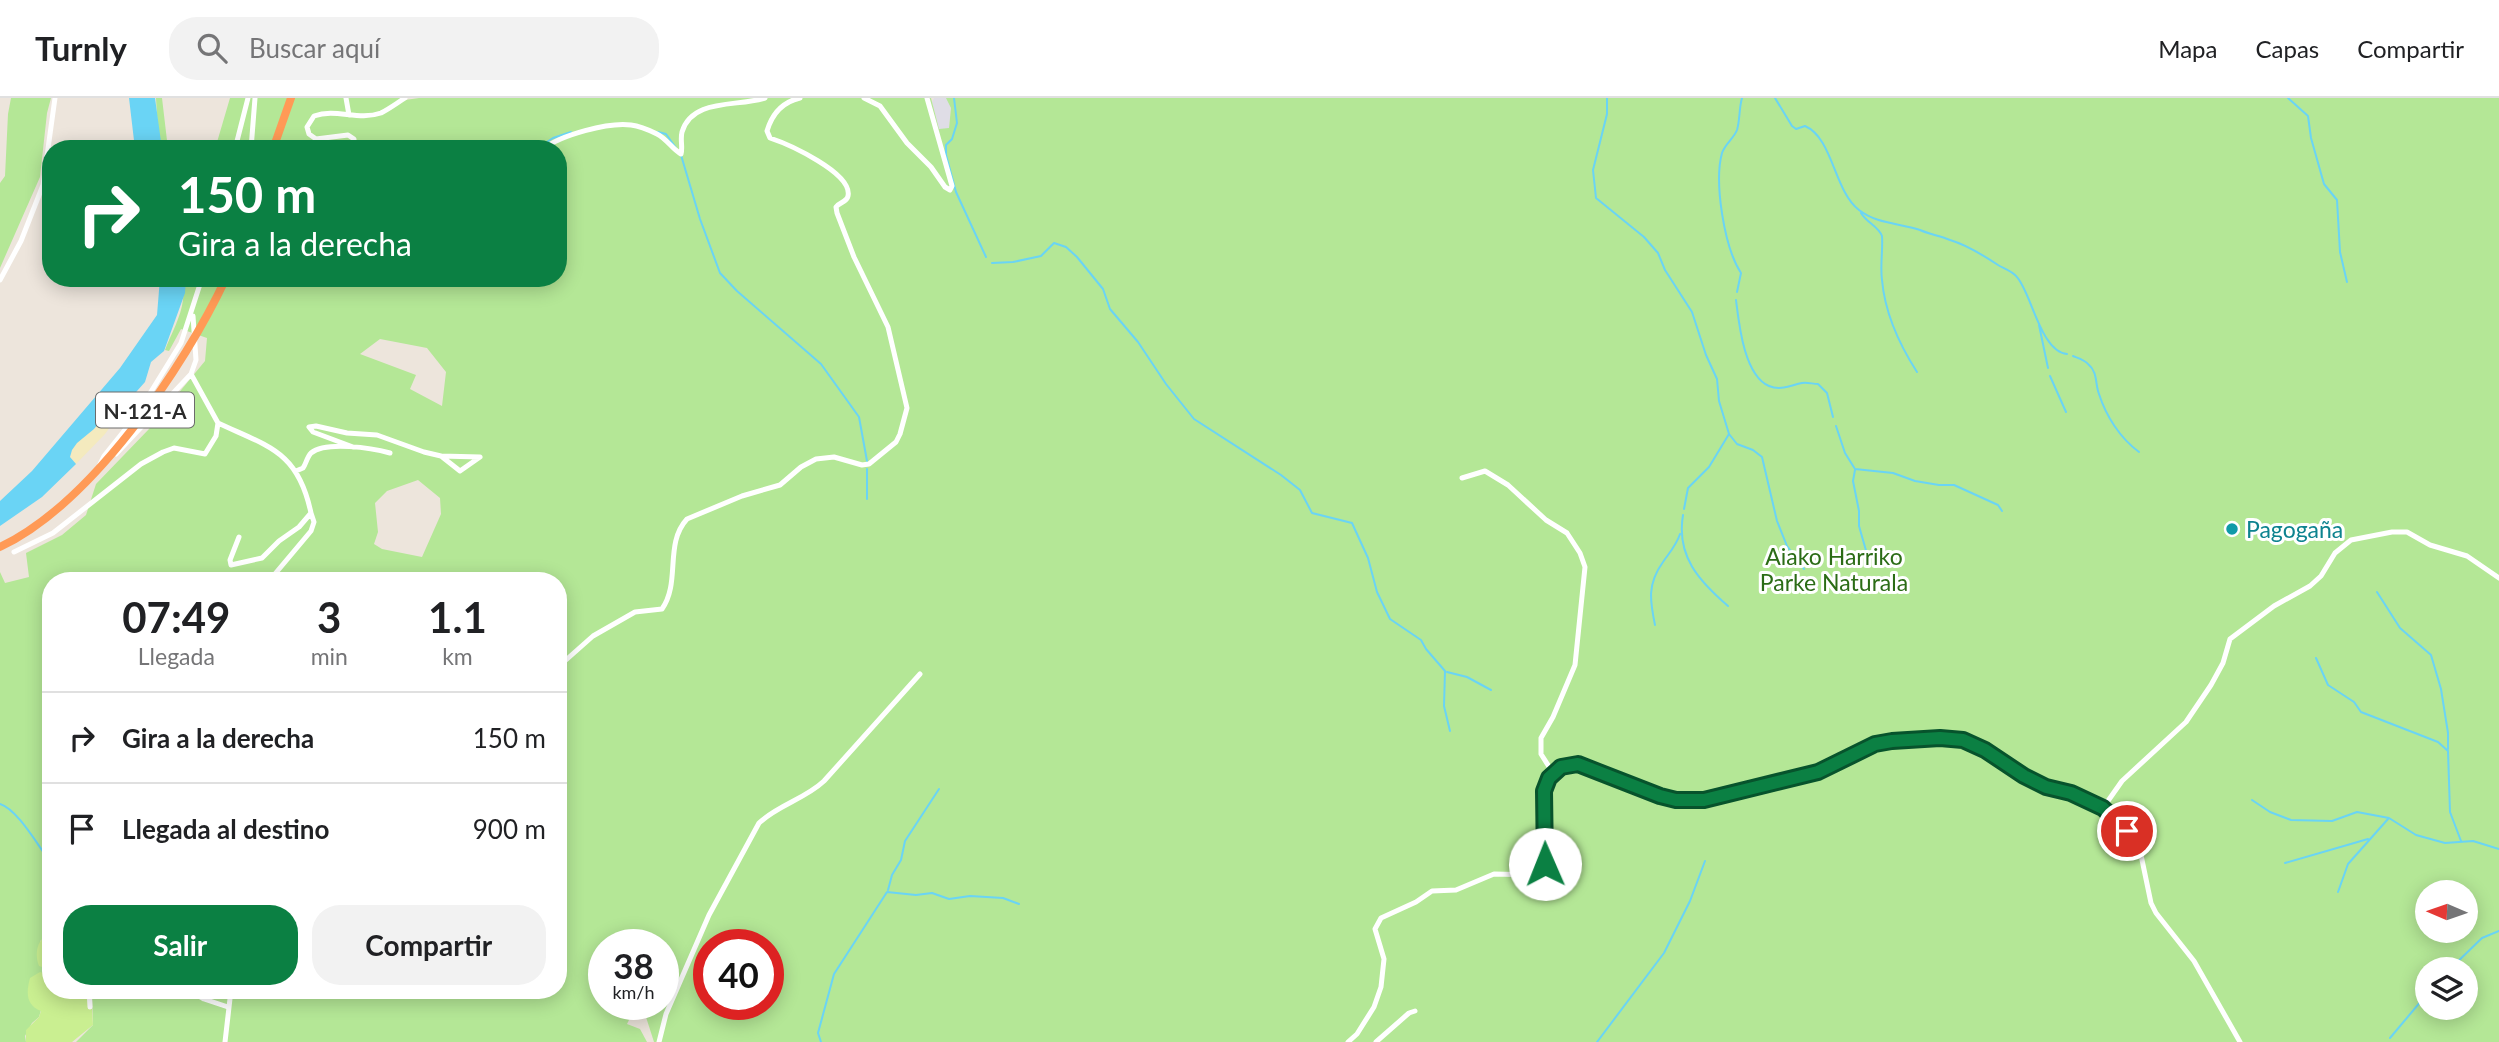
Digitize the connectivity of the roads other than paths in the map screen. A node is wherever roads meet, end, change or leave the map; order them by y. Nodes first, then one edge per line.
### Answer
1 (55, 98) edge
2 (248, 98) edge
3 (255, 98) edge
4 (291, 98) edge
5 (346, 98) edge
6 (405, 98) edge
7 (765, 98) edge
8 (800, 98) edge
9 (864, 98) edge
10 (927, 98) edge
11 (349, 115) junction
12 (49, 140) edge
13 (237, 140) edge
14 (252, 140) edge
15 (276, 140) edge
16 (354, 140) edge
17 (556, 140) edge
18 (42, 188) edge
19 (0, 280) edge
20 (199, 287) edge
21 (221, 287) edge
22 (192, 313) junction
23 (196, 335) junction
24 (184, 336) junction
25 (191, 374) junction
26 (218, 423) junction
27 (353, 447) junction
28 (390, 453) dead end
29 (441, 456) junction
30 (99, 467) junction
31 (296, 471) junction
32 (1462, 478) dead end
33 (311, 513) junction
34 (239, 537) dead end
35 (0, 547) edge
36 (14, 552) dead end
37 (277, 572) edge
38 (2499, 578) edge
39 (567, 659) edge
40 (920, 674) dead end
41 (1553, 773) junction
42 (2103, 808) junction
43 (90, 999) edge
44 (204, 999) edge
45 (229, 999) edge
46 (90, 1007) dead end
47 (228, 1007) junction
48 (1415, 1012) dead end
49 (225, 1042) edge
50 (659, 1042) edge
51 (1348, 1042) edge
52 (1376, 1042) edge
53 (2240, 1042) edge

1 - 12 street
2 - 13 street
3 - 14 street
4 - 15 highway
5 - 11 street
6 - 11 street
7 - 17 street
8 - 39 street
9 - 10 street
11 - 16 street
18 - 19 street
20 - 22 street
21 - 23 highway, N-121-A
22 - 23 street
22 - 24 street
23 - 24 street
23 - 25 street
23 - 30 highway, N-121-A
24 - 30 street
25 - 26 street
25 - 30 street
26 - 31 street
26 - 36 street
27 - 28 street
27 - 29 street
27 - 31 street
29 - 29 street
30 - 35 highway, N-121-A
31 - 33 street
32 - 41 street
33 - 34 street
33 - 37 street
38 - 42 street
40 - 50 street
41 - 42 street
41 - 51 street
42 - 53 street
43 - 46 street
44 - 47 street
45 - 47 street
47 - 49 street
48 - 52 street

